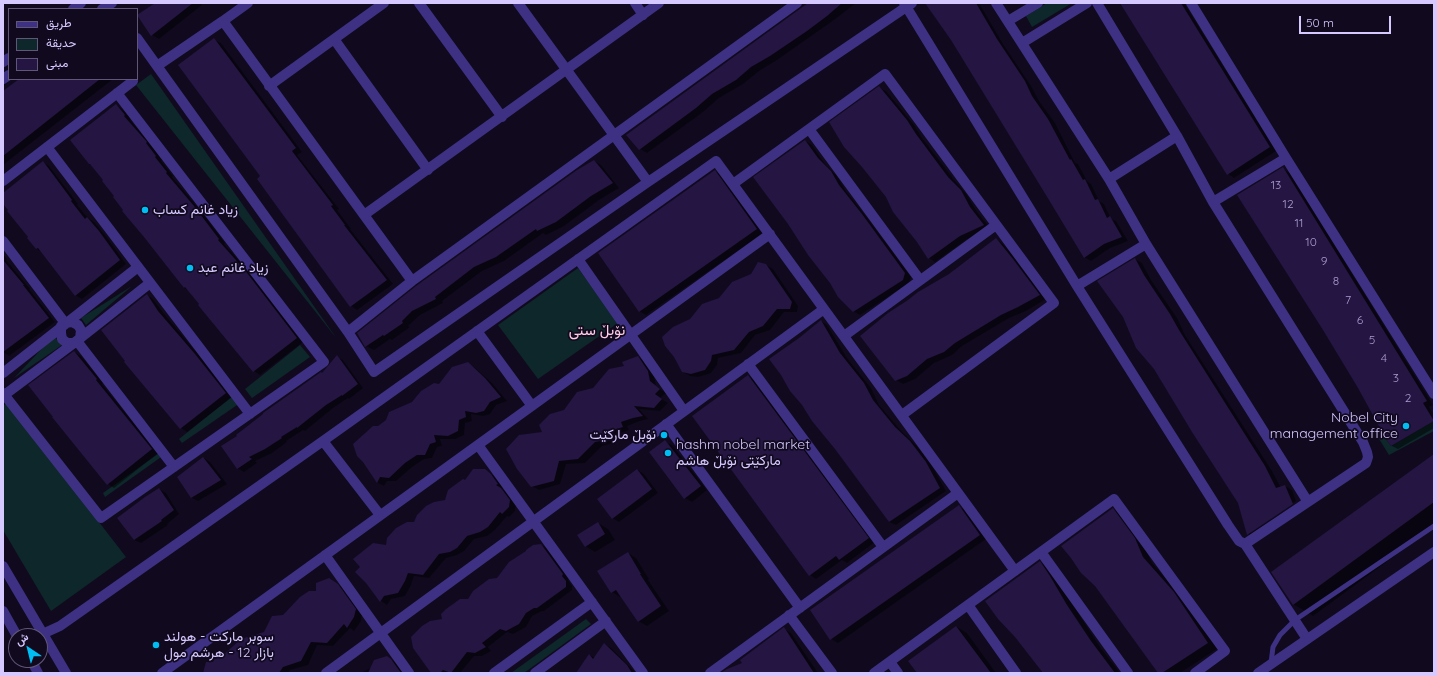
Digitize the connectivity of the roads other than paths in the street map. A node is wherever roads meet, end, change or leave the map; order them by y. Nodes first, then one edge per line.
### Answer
1 (248, 3) edge
2 (384, 3) edge
3 (419, 3) edge
4 (518, 3) edge
5 (635, 3) edge
6 (659, 3) edge
7 (797, 3) edge
8 (996, 3) edge
9 (1038, 3) edge
10 (1087, 3) edge
11 (1097, 3) edge
12 (1191, 3) edge
13 (907, 4) edge
14 (643, 15) junction
15 (222, 21) junction
16 (1008, 21) junction
17 (138, 39) edge
18 (334, 39) junction
19 (1022, 43) junction
20 (157, 66) junction
21 (566, 70) junction
22 (132, 80) edge
23 (270, 86) junction
24 (117, 93) junction
25 (502, 117) junction
26 (809, 129) junction
27 (613, 135) junction
28 (1178, 136) junction
29 (47, 148) junction
30 (1286, 158) junction
31 (428, 170) junction
32 (1109, 179) junction
33 (3, 181) edge
34 (648, 182) junction
35 (733, 184) junction
36 (1213, 202) junction
37 (364, 216) junction
38 (996, 225) junction
39 (770, 234) junction
40 (3, 241) edge
41 (1146, 244) junction
42 (578, 259) junction
43 (138, 267) junction
44 (920, 280) junction
45 (412, 281) junction
46 (150, 283) junction
47 (1077, 286) junction
48 (824, 309) junction
49 (63, 324) junction
50 (478, 331) junction
51 (348, 332) junction
52 (630, 335) junction
53 (844, 336) junction
54 (77, 341) junction
55 (748, 364) junction
56 (3, 373) edge
57 (4, 394) edge
58 (1434, 394) edge
59 (532, 406) junction
60 (684, 411) junction
61 (250, 414) junction
62 (902, 415) junction
63 (666, 424) junction
64 (324, 441) junction
65 (478, 445) junction
66 (174, 467) junction
67 (958, 493) junction
68 (1308, 502) junction
69 (380, 515) junction
70 (533, 521) junction
71 (1434, 526) edge
72 (1245, 544) junction
73 (883, 547) junction
74 (1041, 552) junction
75 (1434, 552) edge
76 (325, 555) junction
77 (3, 566) edge
78 (1015, 571) junction
79 (592, 602) junction
80 (968, 605) junction
81 (800, 608) junction
82 (3, 611) edge
83 (789, 615) junction
84 (1295, 620) junction
85 (606, 621) junction
86 (12, 628) edge
87 (36, 628) edge
88 (48, 631) edge
89 (380, 633) junction
90 (1307, 639) junction
91 (48, 647) edge
92 (890, 662) junction
93 (1271, 664) junction
94 (168, 671) edge
95 (66, 673) edge
96 (326, 673) edge
97 (409, 673) edge
98 (494, 673) edge
99 (535, 673) edge
100 (643, 673) edge
101 (710, 673) edge
102 (832, 673) edge
103 (874, 673) edge
104 (898, 673) edge
105 (1016, 673) edge
106 (1128, 673) edge
107 (1195, 673) edge
108 (1258, 673) edge

1 - 15 street
2 - 18 street
3 - 25 street
4 - 21 street
5 - 14 street
6 - 14 street
7 - 27 street
8 - 16 street
9 - 16 street
10 - 19 street
11 - 28 street
12 - 30 street
13 - 34 street
13 - 47 street
14 - 21 street
15 - 20 street
15 - 23 street
16 - 19 street
17 - 20 street
18 - 23 street
18 - 31 street
19 - 32 street
20 - 51 street
21 - 25 street
21 - 27 street
22 - 24 street
23 - 37 street
24 - 29 street
24 - 61 street
25 - 31 street
26 - 35 street
26 - 38 street
26 - 44 street
27 - 34 street
27 - 45 street
28 - 32 street
28 - 36 street
29 - 33 street
29 - 43 street
30 - 36 street
30 - 58 street
31 - 37 street
32 - 41 street
34 - 51 street
35 - 39 street
35 - 42 street
36 - 68 street
37 - 45 street
38 - 44 street
38 - 62 street
39 - 48 street
39 - 52 street
40 - 49 street
41 - 47 street
41 - 68 street
42 - 50 street
42 - 52 street
43 - 46 street
43 - 49 street
44 - 53 street
45 - 51 street
46 - 54 street
46 - 61 street
47 - 72 street
48 - 53 street
48 - 55 street
49 - 54 street
49 - 54 street
49 - 56 street
50 - 59 street
50 - 64 street
52 - 59 street
52 - 60 street
53 - 62 street
54 - 57 street
54 - 66 street
55 - 60 street
55 - 73 street
57 - 66 street
59 - 65 street
60 - 63 street
61 - 66 street
62 - 67 street
63 - 70 street
63 - 81 street
64 - 69 street
64 - 88 street
65 - 69 street
65 - 70 street
67 - 73 street
67 - 78 street
68 - 72 street
69 - 76 street
70 - 79 street
70 - 89 street
71 - 84 lane
72 - 84 street
73 - 81 street
74 - 78 street
74 - 106 street
74 - 107 street
75 - 90 street
76 - 89 street
76 - 94 street
77 - 87 street
78 - 80 street
79 - 85 street
79 - 98 street
80 - 92 street
80 - 105 street
81 - 83 street
82 - 86 street
83 - 101 street
83 - 102 street
84 - 90 street
84 - 93 lane
85 - 99 street
85 - 100 street
89 - 96 street
89 - 97 street
90 - 93 street
91 - 95 street
92 - 103 street
92 - 104 street
93 - 108 street

